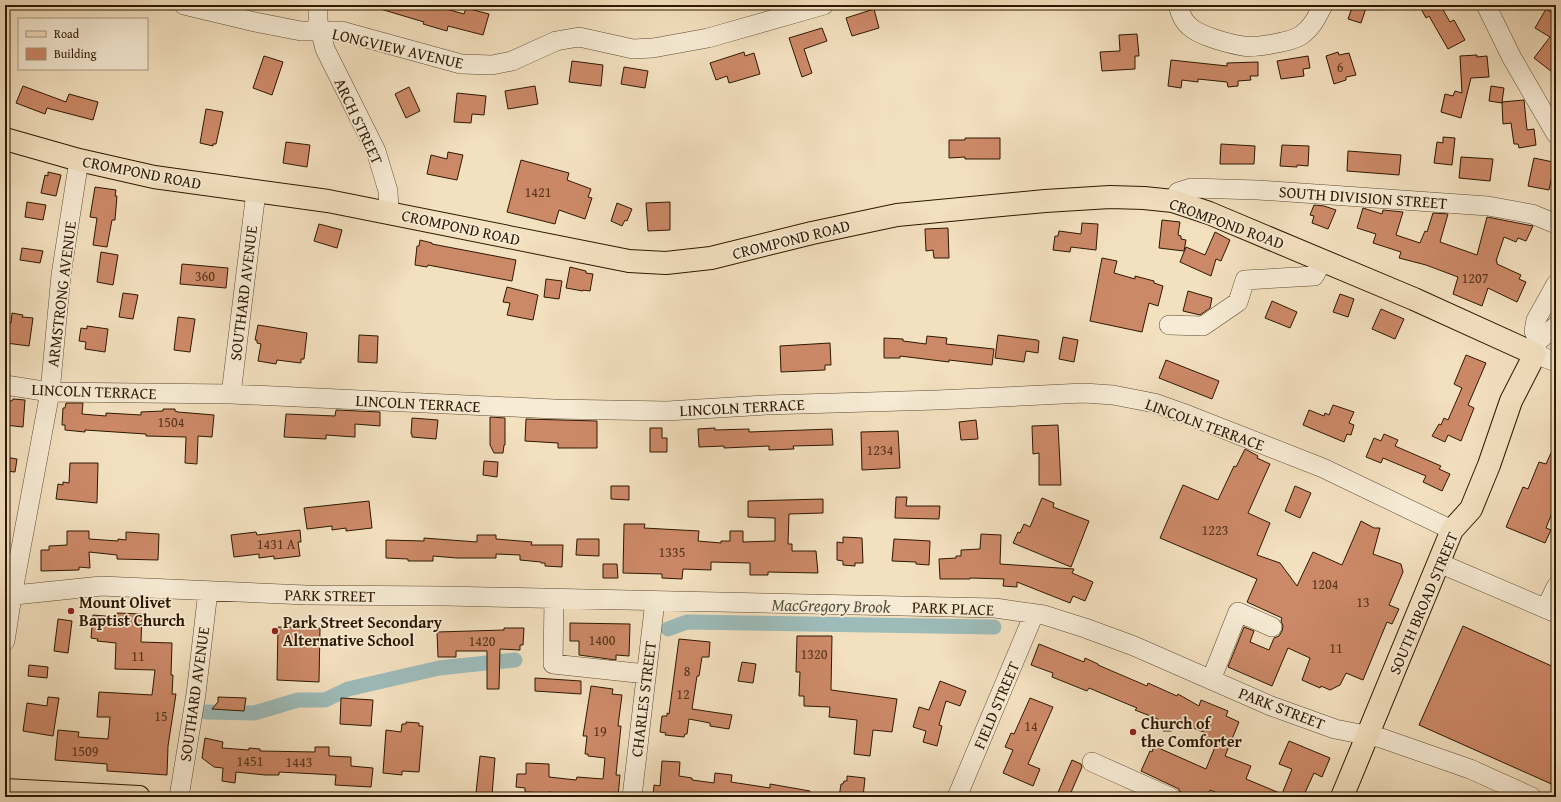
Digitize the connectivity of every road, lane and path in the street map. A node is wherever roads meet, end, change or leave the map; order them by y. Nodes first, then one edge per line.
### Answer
1 (184, 5) edge
2 (318, 5) edge
3 (824, 5) edge
4 (1178, 5) edge
5 (1323, 5) edge
6 (1486, 5) edge
7 (320, 31) junction
8 (1555, 130) edge
9 (5, 139) edge
10 (79, 160) junction
11 (256, 192) junction
12 (1173, 201) junction
13 (389, 212) junction
14 (1556, 224) edge
15 (1323, 260) junction
16 (1556, 284) edge
17 (1169, 325) dead end
18 (1556, 326) edge
19 (1537, 347) junction
20 (1556, 362) edge
21 (5, 385) edge
22 (50, 392) junction
23 (231, 394) junction
24 (1452, 530) junction
25 (1438, 563) junction
26 (1556, 587) edge
27 (208, 591) junction
28 (8, 596) edge
29 (554, 599) junction
30 (655, 601) junction
31 (1551, 610) edge
32 (1034, 614) junction
33 (1272, 627) dead end
34 (5, 641) edge
35 (646, 674) junction
36 (1211, 680) junction
37 (1368, 736) junction
38 (1092, 762) dead end
39 (5, 790) edge
40 (139, 797) edge
41 (179, 797) edge
42 (632, 797) edge
43 (957, 797) edge
44 (1170, 797) edge
45 (1342, 797) edge
46 (1532, 797) edge

1 - 7 street, LONGVIEW AVENUE
2 - 7 street, ARCH STREET
3 - 7 street, LONGVIEW AVENUE
4 - 5 street
6 - 8 street
7 - 13 street, ARCH STREET
9 - 10 main road, CROMPOND ROAD
10 - 11 main road, CROMPOND ROAD
10 - 22 street, ARMSTRONG AVENUE
11 - 13 main road, CROMPOND ROAD
11 - 23 street, SOUTHARD AVENUE
12 - 13 main road, CROMPOND ROAD
12 - 14 street, SOUTH DIVISION STREET
12 - 15 main road, CROMPOND ROAD
15 - 17 street
15 - 19 main road, CROMPOND ROAD
16 - 19 street
18 - 19 street, SOUTH BROAD STREET
19 - 20 street, CROMPOND ROAD
19 - 24 main road, SOUTH BROAD STREET
21 - 22 street, LINCOLN TERRACE
22 - 23 street, LINCOLN TERRACE
22 - 28 street, ARMSTRONG AVENUE
23 - 24 street, LINCOLN TERRACE
24 - 25 main road, SOUTH BROAD STREET
25 - 31 street
25 - 37 main road, SOUTH BROAD STREET
26 - 31 street
27 - 28 street, PARK STREET
27 - 29 street, PARK STREET
27 - 41 street, SOUTHARD AVENUE
28 - 34 street, ARMSTRONG AVENUE
29 - 30 street, PARK STREET
29 - 35 street
30 - 32 street, PARK PLACE
30 - 35 street, CHARLES STREET
32 - 36 street, PARK STREET
32 - 43 street, FIELD STREET
33 - 36 street
35 - 42 street, CHARLES STREET
36 - 37 street, PARK STREET
37 - 45 main road, SOUTH BROAD STREET
37 - 46 street, PARK STREET
38 - 44 street
39 - 40 main road

